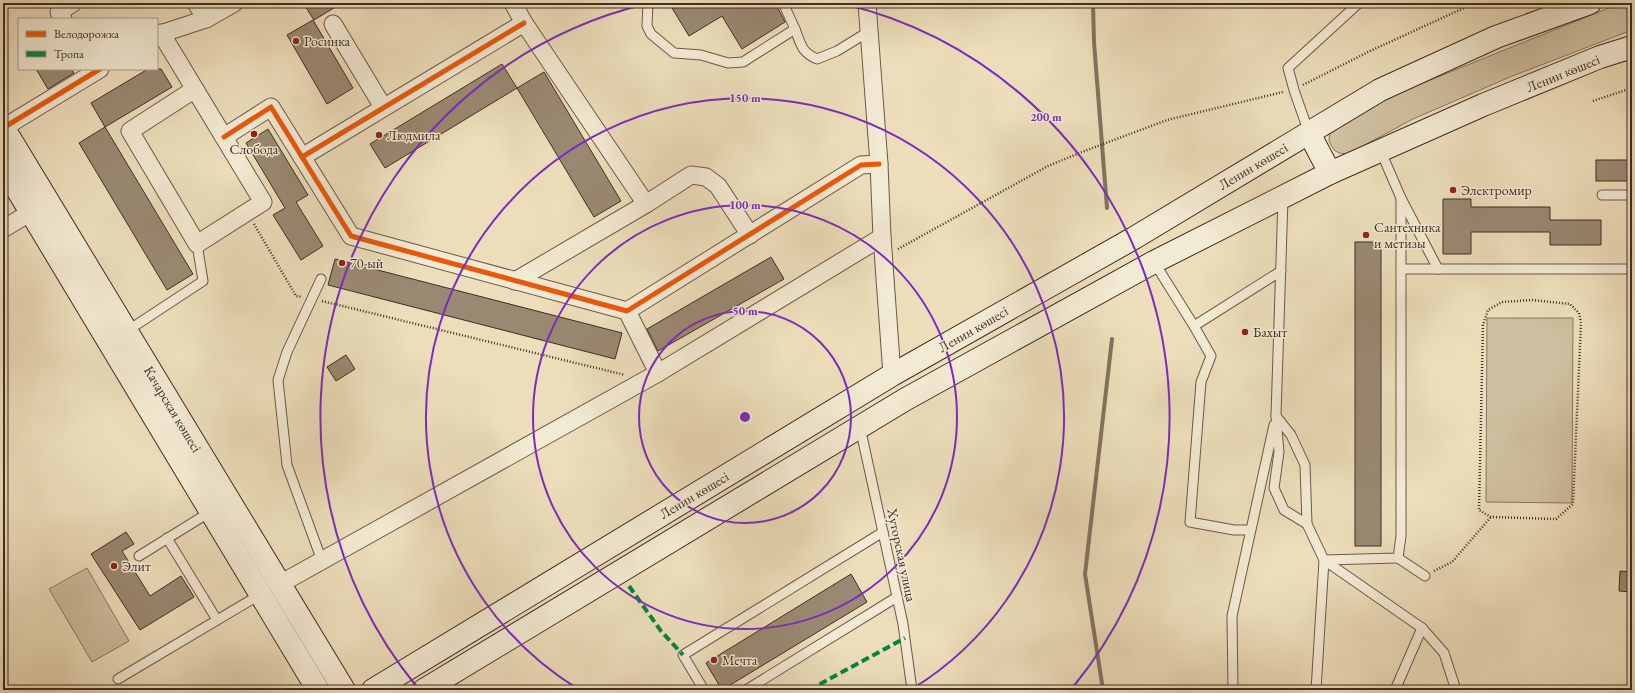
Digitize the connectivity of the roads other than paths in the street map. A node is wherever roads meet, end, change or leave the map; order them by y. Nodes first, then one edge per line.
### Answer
1 (73, 3) edge
2 (196, 3) edge
3 (234, 3) edge
4 (512, 3) edge
5 (648, 3) edge
6 (783, 3) edge
7 (866, 3) edge
8 (1359, 3) edge
9 (1590, 3) edge
10 (62, 18) edge
11 (206, 19) junction
12 (524, 23) junction
13 (333, 24) dead end
14 (795, 29) junction
15 (868, 32) junction
16 (159, 34) edge
17 (1632, 47) edge
18 (96, 70) edge
19 (195, 89) junction
20 (383, 107) junction
21 (3, 128) edge
22 (1309, 133) junction
23 (224, 137) junction
24 (1381, 152) junction
25 (302, 157) junction
26 (879, 164) junction
27 (3, 166) edge
28 (1330, 173) junction
29 (1602, 195) dead end
30 (1632, 195) edge
31 (1283, 197) junction
32 (1401, 198) junction
33 (646, 204) junction
34 (31, 212) junction
35 (3, 229) edge
36 (750, 234) junction
37 (882, 237) junction
38 (197, 244) junction
39 (1154, 262) junction
40 (1401, 269) junction
41 (1438, 269) junction
42 (1632, 269) edge
43 (1281, 271) junction
44 (321, 279) dead end
45 (515, 281) junction
46 (627, 311) junction
47 (1194, 326) junction
48 (127, 331) junction
49 (892, 375) junction
50 (652, 377) junction
51 (906, 398) junction
52 (1276, 416) junction
53 (860, 427) junction
54 (210, 512) junction
55 (1307, 524) junction
56 (1250, 530) junction
57 (883, 532) junction
58 (167, 538) junction
59 (139, 556) dead end
60 (1398, 558) junction
61 (1324, 560) junction
62 (322, 561) junction
63 (1425, 576) road end
64 (270, 589) junction
65 (897, 597) junction
66 (217, 620) junction
67 (1422, 628) junction
68 (118, 679) dead end
69 (1396, 689) edge
70 (318, 690) edge
71 (344, 690) edge
72 (373, 690) edge
73 (424, 690) edge
74 (704, 690) edge
75 (746, 690) edge
76 (912, 690) edge
77 (1233, 690) edge
78 (1316, 690) edge
79 (1456, 690) edge

1 - 10 street
2 - 11 street
3 - 11 street
4 - 12 street
5 - 14 lane
6 - 14 lane
7 - 15 street
8 - 22 lane
9 - 22 main road, Ленин көшесі
11 - 16 street
12 - 20 street
12 - 33 street
13 - 20 street
14 - 15 lane
15 - 26 street
16 - 19 street
17 - 24 main road, Ленин көшесі
18 - 21 street
19 - 23 street
19 - 38 street
20 - 25 street
21 - 48 main road, Качарская көшесі
22 - 28 main road
22 - 49 main road, Ленин көшесі
23 - 25 street
23 - 38 street
24 - 28 main road, Ленин көшесі
24 - 32 lane
25 - 45 street
26 - 36 street
26 - 37 street
27 - 34 main road, Качарская көшесі
28 - 31 main road, Ленин көшесі
29 - 30 lane
31 - 39 main road, Ленин көшесі
31 - 43 lane
32 - 40 lane
32 - 41 lane
33 - 36 street
33 - 45 street
34 - 35 street
34 - 54 main road, Качарская көшесі
36 - 46 street
37 - 49 street
37 - 50 street
38 - 48 lane
39 - 47 lane
39 - 51 main road, Ленин көшесі
40 - 41 lane
40 - 60 lane
41 - 42 lane
43 - 47 lane
43 - 52 lane
44 - 62 lane
45 - 46 street
46 - 50 street
47 - 56 lane
48 - 64 main road, Качарская көшесі
49 - 51 main road
49 - 72 main road, Ленин көшесі
50 - 62 street
51 - 53 main road, Ленин көшесі
52 - 55 lane
52 - 55 lane
52 - 56 lane
53 - 57 lane, Хуторская улица
53 - 73 main road, Ленин көшесі
54 - 58 lane
54 - 64 main road, Качарская көшесі
55 - 61 lane
56 - 77 lane
57 - 65 lane, Хуторская улица
57 - 74 lane
58 - 59 lane
58 - 66 lane
60 - 61 lane
60 - 63 lane
61 - 67 lane
61 - 78 lane
62 - 64 street
64 - 66 lane
64 - 70 main road, Качарская көшесі
64 - 71 main road, Качарская көшесі
65 - 75 lane
65 - 76 lane, Хуторская улица
66 - 68 lane
67 - 69 lane
67 - 79 lane

